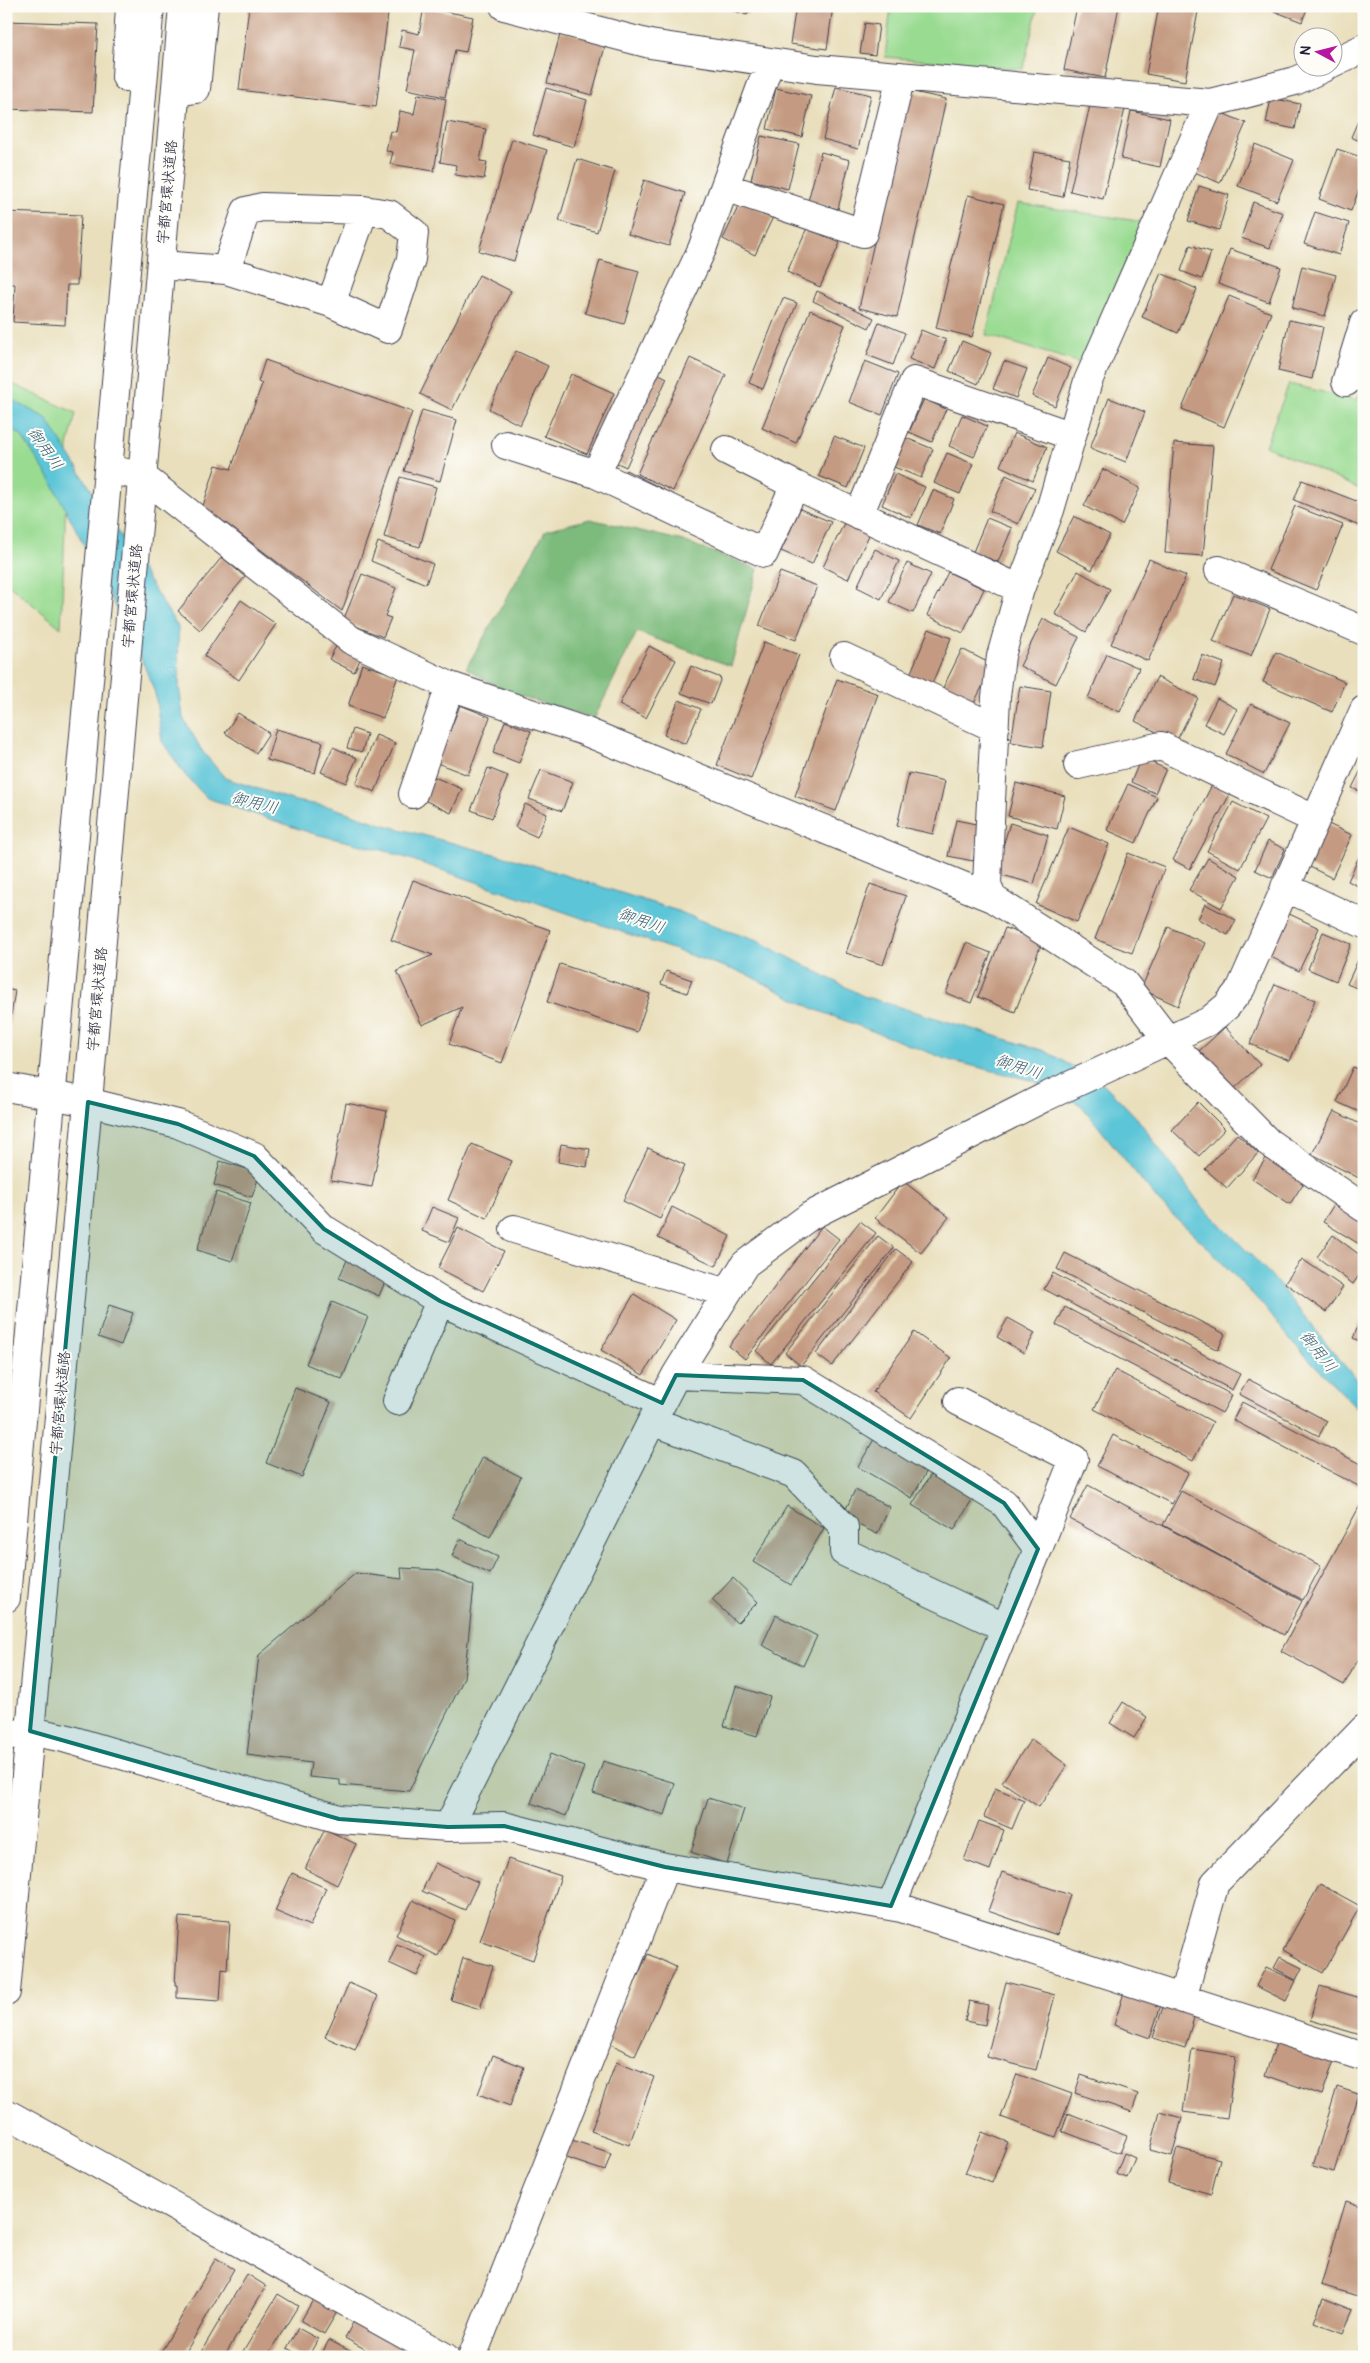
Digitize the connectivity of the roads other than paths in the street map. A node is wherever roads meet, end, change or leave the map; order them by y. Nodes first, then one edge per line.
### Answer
1 (130, 6) edge
2 (150, 6) edge
3 (183, 6) edge
4 (204, 6) edge
5 (504, 6) edge
6 (1364, 48) edge
7 (1342, 58) edge
8 (770, 62) junction
9 (901, 76) junction
10 (1301, 78) edge
11 (176, 92) junction
12 (1210, 103) junction
13 (725, 187) junction
14 (364, 210) junction
15 (160, 265) junction
16 (226, 270) junction
17 (331, 303) junction
18 (122, 320) junction
19 (1364, 322) edge
20 (1346, 382) dead end
21 (1072, 436) junction
22 (506, 445) dead end
23 (726, 450) dead end
24 (109, 469) junction
25 (596, 474) junction
26 (143, 477) junction
27 (795, 485) junction
28 (859, 515) junction
29 (1219, 570) dead end
30 (1020, 589) junction
31 (1364, 631) edge
32 (844, 657) dead end
33 (450, 686) junction
34 (1364, 710) edge
35 (995, 728) junction
36 (1355, 751) edge
37 (1078, 765) dead end
38 (413, 794) dead end
39 (1314, 820) junction
40 (1285, 887) junction
41 (992, 898) junction
42 (1364, 924) edge
43 (1167, 1040) junction
44 (6, 1087) edge
45 (52, 1095) junction
46 (88, 1102) junction
47 (1364, 1208) edge
48 (514, 1229) dead end
49 (727, 1292) junction
50 (440, 1301) junction
51 (676, 1375) junction
52 (397, 1401) dead end
53 (958, 1401) dead end
54 (657, 1412) junction
55 (1038, 1550) junction
56 (6, 1598) edge
57 (1006, 1628) junction
58 (1364, 1729) edge
59 (18, 1734) edge
60 (448, 1827) junction
61 (665, 1867) junction
62 (891, 1906) junction
63 (6, 1992) edge
64 (1182, 1998) junction
65 (1364, 2057) edge
66 (6, 2113) edge
67 (446, 2357) edge
68 (472, 2357) edge

1 - 18 main road
2 - 18 main road
3 - 11 main road, 宇都宮環状道路
4 - 11 main road
5 - 8 main road
6 - 7 main road
8 - 9 main road
8 - 13 main road
9 - 12 main road
9 - 13 main road
10 - 12 main road
11 - 15 main road, 宇都宮環状道路
12 - 21 main road
13 - 25 main road
14 - 16 main road
14 - 17 main road
14 - 17 main road
15 - 16 main road
15 - 26 main road, 宇都宮環状道路
16 - 17 main road
18 - 24 main road
19 - 20 main road
21 - 28 main road
21 - 30 main road
22 - 25 main road
23 - 27 main road
24 - 26 main road
24 - 45 main road
25 - 27 main road
26 - 33 main road
26 - 46 main road, 宇都宮環状道路
27 - 28 main road
28 - 30 main road
29 - 31 main road
30 - 35 main road
32 - 35 main road
33 - 38 main road
33 - 41 main road
34 - 36 main road
35 - 41 main road
36 - 39 main road
37 - 39 main road
39 - 40 main road
40 - 42 main road
40 - 43 main road
41 - 43 main road
43 - 47 main road
43 - 49 main road
44 - 45 main road
45 - 46 main road
45 - 56 main road
46 - 50 main road
46 - 59 main road, 宇都宮環状道路
48 - 49 main road
49 - 51 main road
50 - 52 main road
50 - 54 main road
51 - 54 main road
51 - 55 main road
53 - 55 main road
54 - 57 main road
54 - 60 main road
55 - 57 main road
57 - 62 main road
58 - 64 main road
59 - 60 main road
59 - 63 main road, 宇都宮環状道路
60 - 61 main road
61 - 62 main road
61 - 68 main road
62 - 64 main road
64 - 65 main road
66 - 67 main road

